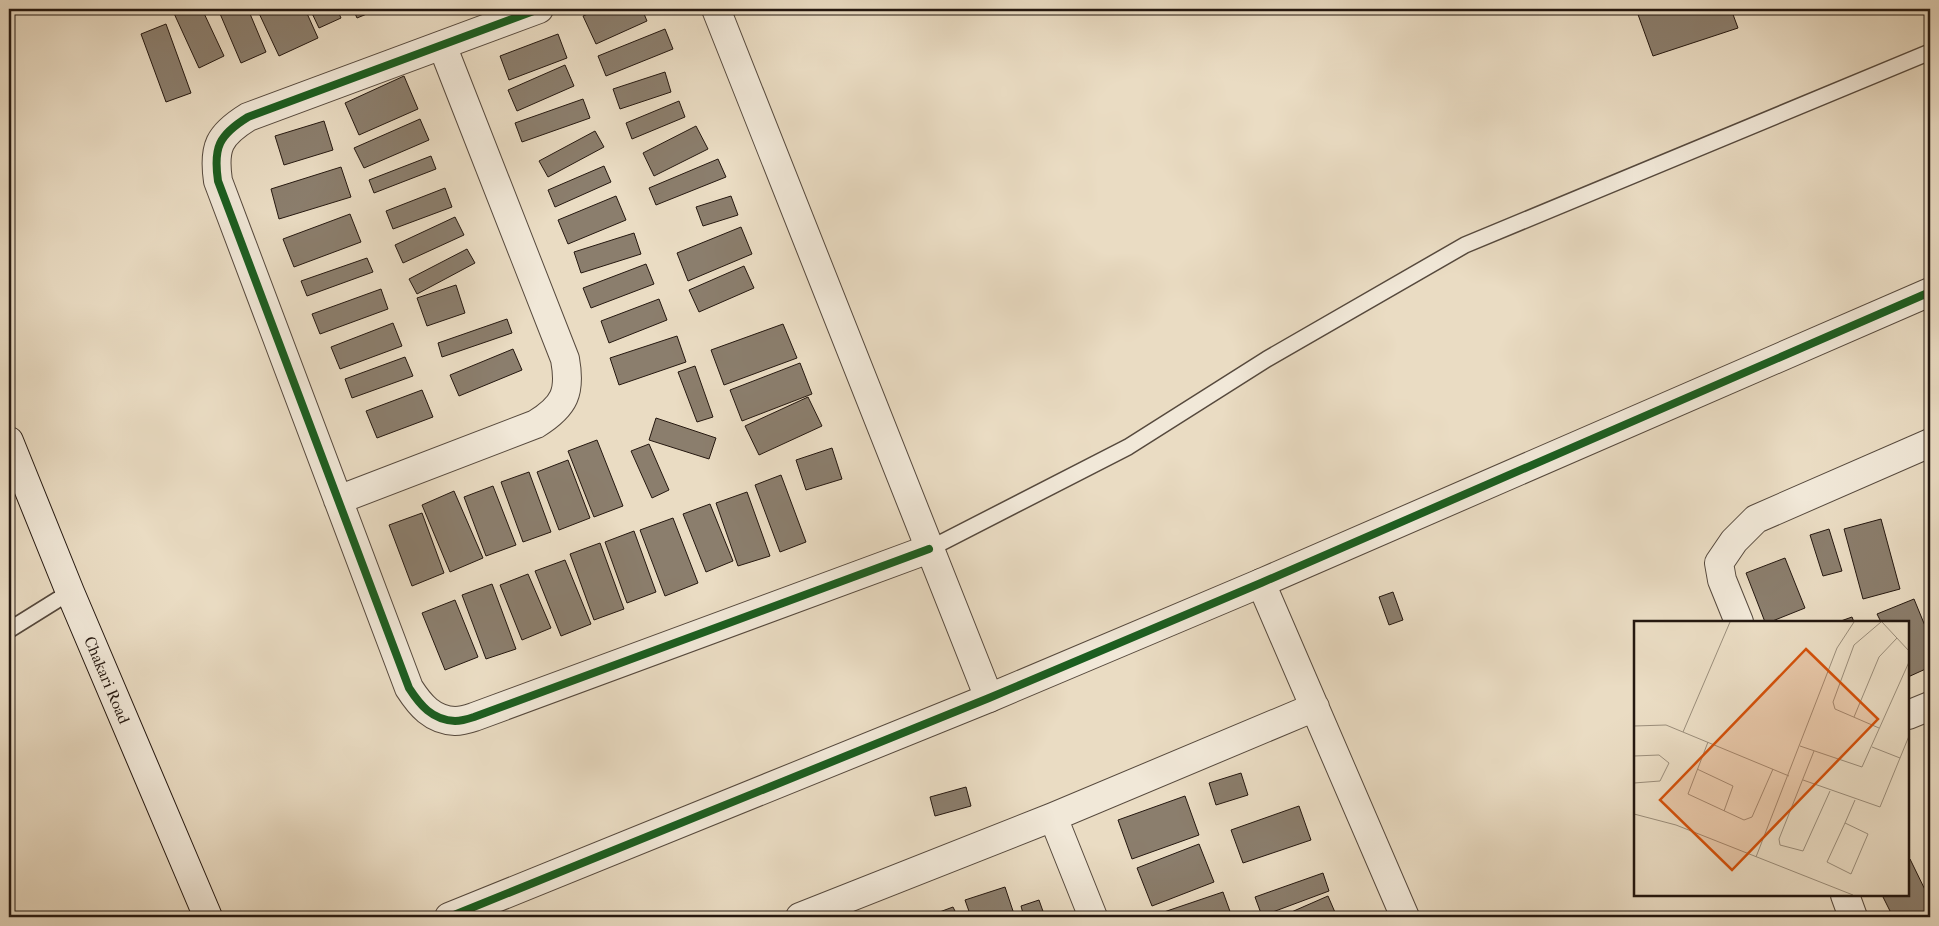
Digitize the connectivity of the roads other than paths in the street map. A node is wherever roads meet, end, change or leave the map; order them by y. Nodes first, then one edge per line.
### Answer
1 (539, 9) edge
2 (716, 9) edge
3 (442, 45) junction
4 (1930, 52) edge
5 (1930, 292) edge
6 (9, 441) edge
7 (1930, 443) edge
8 (338, 500) junction
9 (929, 549) junction
10 (1261, 583) junction
11 (70, 592) junction
12 (1740, 621) edge
13 (9, 630) edge
14 (989, 698) junction
15 (1930, 706) edge
16 (1315, 707) junction
17 (1909, 715) edge
18 (1053, 817) junction
19 (1845, 896) edge
20 (208, 917) edge
21 (449, 917) edge
22 (800, 917) edge
23 (1093, 917) edge
24 (1405, 917) edge
25 (1853, 917) edge

1 - 3 street
2 - 9 street
3 - 8 street
3 - 8 street
4 - 9 lane
5 - 10 street
6 - 11 street, Chakari Road
7 - 12 street
8 - 9 street
9 - 14 street
10 - 14 street
10 - 16 street
11 - 13 lane
11 - 20 street, Chakari Road
14 - 21 street
15 - 17 street
16 - 18 street
16 - 24 street
18 - 22 street
18 - 23 street
19 - 25 street

